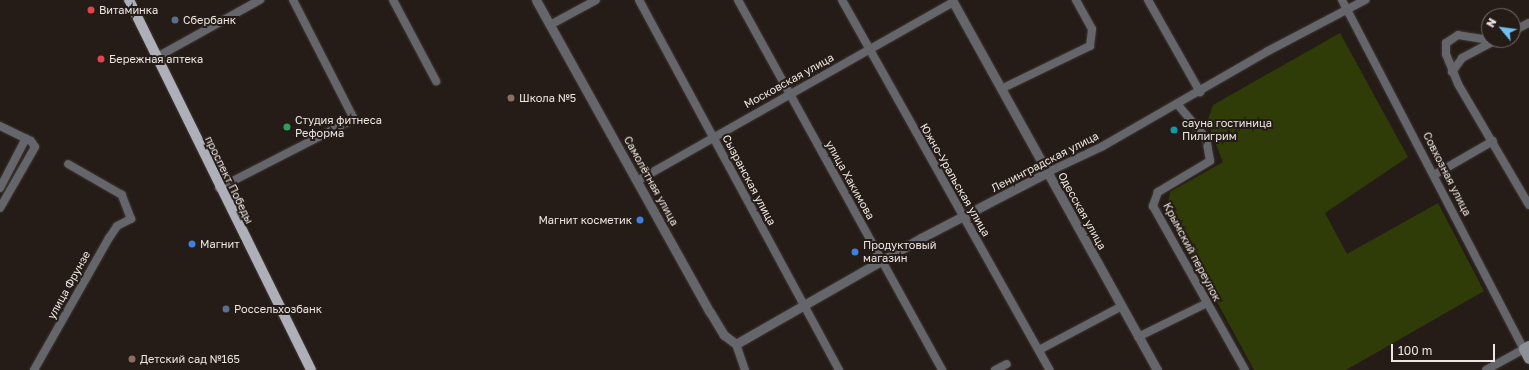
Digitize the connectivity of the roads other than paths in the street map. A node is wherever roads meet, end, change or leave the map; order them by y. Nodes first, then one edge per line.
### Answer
1 (129, 0) edge
2 (260, 0) edge
3 (293, 0) edge
4 (393, 0) edge
5 (536, 0) edge
6 (596, 0) edge
7 (639, 0) edge
8 (738, 0) edge
9 (842, 0) edge
10 (1076, 0) edge
11 (1148, 0) edge
12 (1342, 0) edge
13 (1365, 0) edge
14 (952, 1) edge
15 (1347, 9) junction
16 (550, 25) junction
17 (1481, 38) edge
18 (1481, 47) edge
19 (868, 50) junction
20 (157, 57) junction
21 (1452, 72) junction
22 (436, 81) dead end
23 (1001, 89) junction
24 (1200, 92) junction
25 (790, 94) junction
26 (1178, 105) junction
27 (0, 126) edge
28 (713, 136) junction
29 (26, 138) junction
30 (1493, 141) junction
31 (68, 164) dead end
32 (1046, 173) junction
33 (1434, 174) junction
34 (638, 182) junction
35 (0, 188) edge
36 (219, 188) junction
37 (1529, 205) edge
38 (0, 208) edge
39 (964, 218) junction
40 (883, 263) junction
41 (1207, 303) junction
42 (1122, 306) junction
43 (806, 307) junction
44 (1138, 337) junction
45 (736, 344) junction
46 (1526, 347) edge
47 (1039, 350) junction
48 (1529, 359) edge
49 (1007, 364) dead end
50 (34, 370) edge
51 (311, 370) edge
52 (745, 370) edge
53 (839, 370) edge
54 (942, 370) edge
55 (995, 370) edge
56 (1050, 370) edge
57 (1157, 370) edge
58 (1245, 370) edge
59 (1486, 370) edge

1 - 20 main road, проспект Победы
2 - 20 street
3 - 36 street
4 - 22 street
5 - 16 street, Самолётная улица
6 - 16 street
7 - 28 street, Сызранская улица
8 - 25 street, улица Хакимова
9 - 19 street, Южно-Уральская улица
10 - 23 street
11 - 24 street
12 - 15 street, Совхозная улица
13 - 15 street, Ленинградская улица
14 - 19 street, Московская улица
14 - 23 street, Одесская улица
15 - 24 street, Ленинградская улица
15 - 33 street, Совхозная улица
16 - 34 street, Самолётная улица
17 - 21 street
18 - 21 street
19 - 25 street, Московская улица
19 - 39 street, Южно-Уральская улица
20 - 36 main road, проспект Победы
21 - 30 street
23 - 32 street, Одесская улица
24 - 26 street, Ленинградская улица
25 - 28 street, Московская улица
25 - 40 street, улица Хакимова
26 - 32 street, Ленинградская улица
26 - 41 street, Крымский переулок
27 - 29 street
28 - 34 street, Московская улица
28 - 43 street, Сызранская улица
29 - 35 street
29 - 38 street
30 - 33 street
30 - 37 street
31 - 50 street, улица Фрунзе
32 - 39 street, Ленинградская улица
32 - 42 street, Одесская улица
33 - 46 street, Совхозная улица
34 - 45 street, Самолётная улица
36 - 51 main road, проспект Победы
39 - 40 street, Ленинградская улица
39 - 47 street, Южно-Уральская улица
40 - 43 street, Ленинградская улица
40 - 54 street, улица Хакимова
41 - 44 street
41 - 58 street, Крымский переулок
42 - 44 street, Одесская улица
42 - 47 street
43 - 45 street, Ленинградская улица
43 - 53 street, Сызранская улица
44 - 57 street, Одесская улица
45 - 52 street, Самолётная улица
46 - 48 main road, Совхозная улица
46 - 59 street
47 - 56 street, Южно-Уральская улица
49 - 55 street

